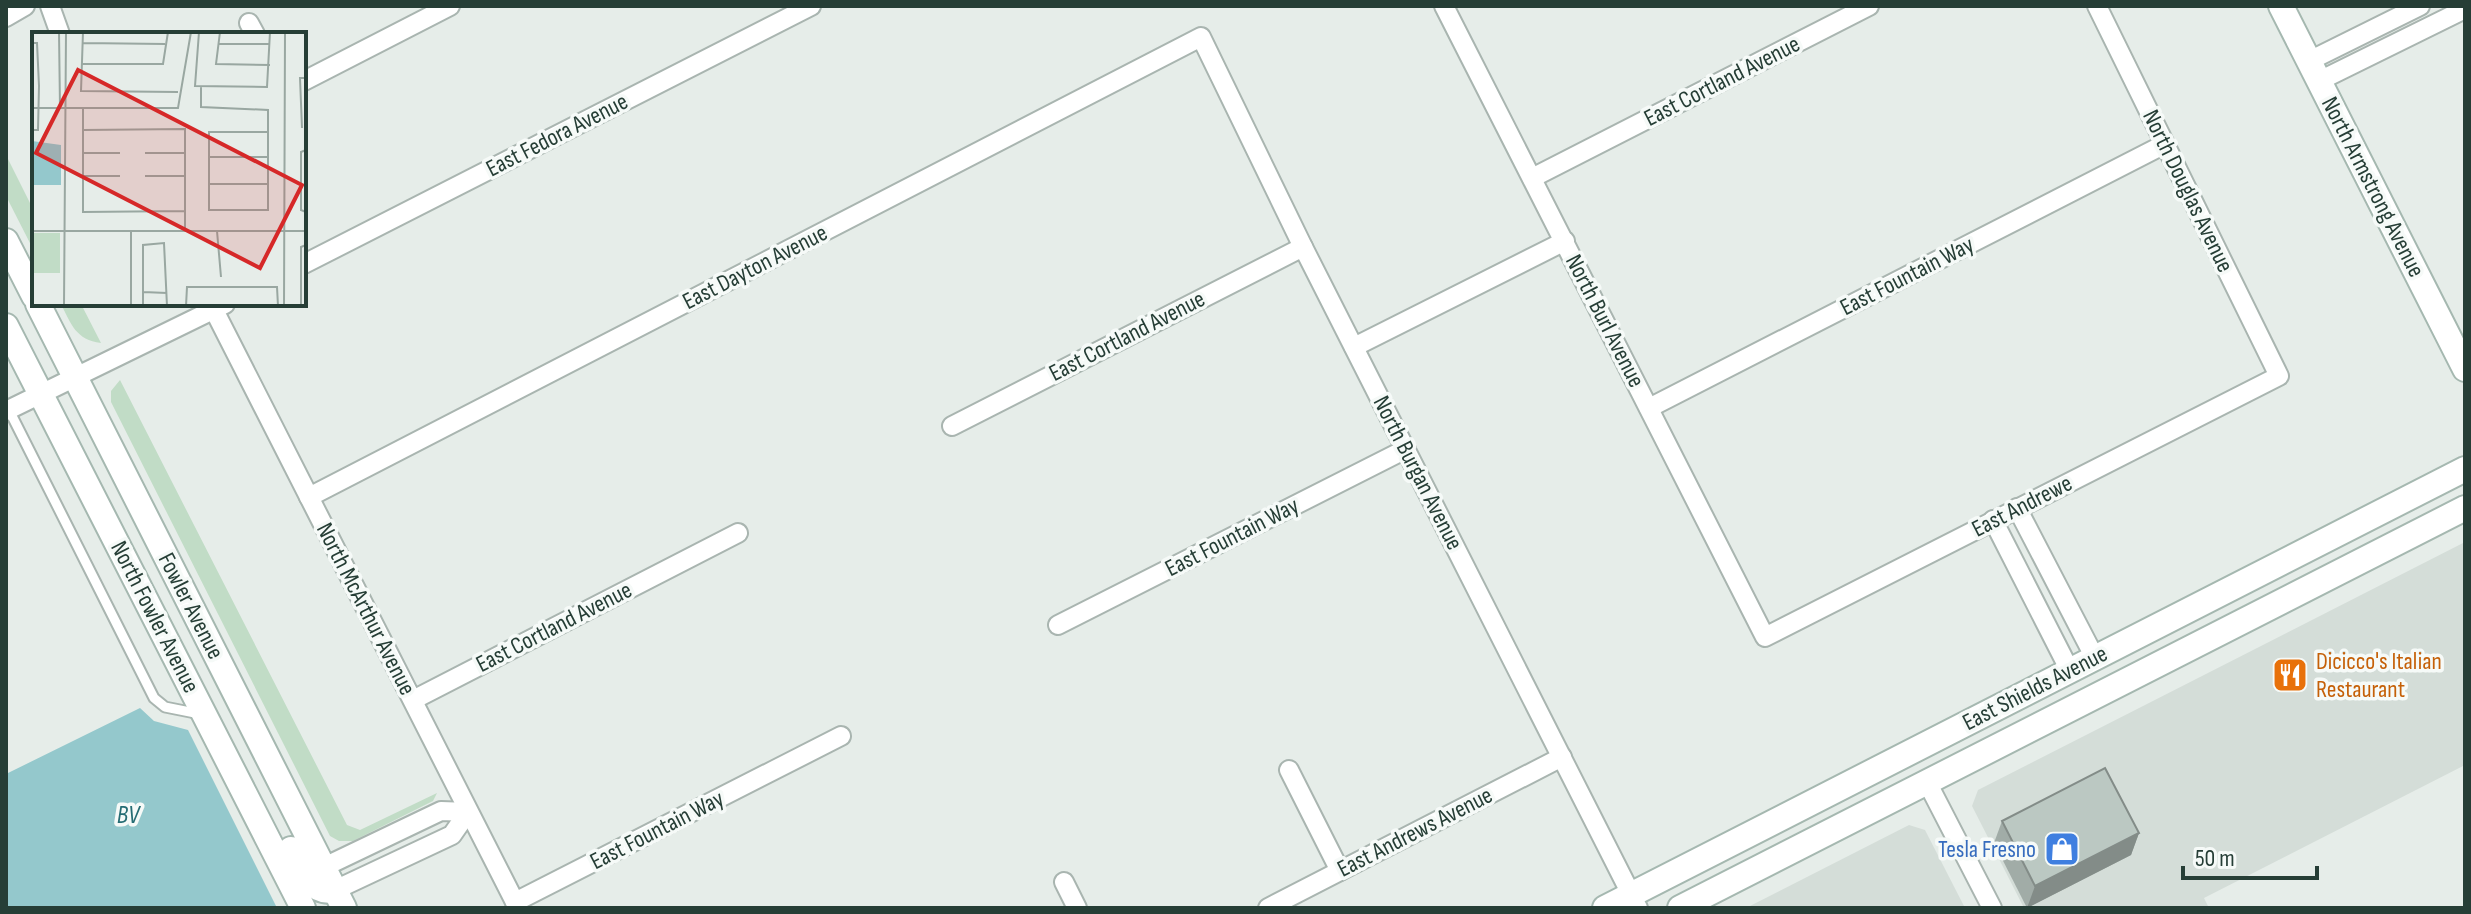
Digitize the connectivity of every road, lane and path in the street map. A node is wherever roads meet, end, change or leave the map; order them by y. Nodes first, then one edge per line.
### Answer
1 (25, 6) edge
2 (50, 6) edge
3 (450, 6) edge
4 (811, 6) edge
5 (1444, 6) edge
6 (1869, 6) edge
7 (2281, 6) edge
8 (2420, 6) edge
9 (2104, 8) edge
10 (2462, 12) edge
11 (6, 17) edge
12 (59, 32) edge
13 (1201, 37) joint
14 (2314, 71) junction
15 (306, 80) edge
16 (2165, 144) junction
17 (1532, 178) junction
18 (6, 241) edge
19 (1565, 241) junction
20 (1303, 247) junction
21 (306, 263) edge
22 (32, 292) edge
23 (39, 306) edge
24 (220, 307) edge
25 (6, 326) edge
26 (1354, 347) junction
27 (2465, 369) edge
28 (2279, 376) joint
29 (75, 377) junction
30 (40, 394) junction
31 (1649, 408) junction
32 (7, 409) edge
33 (952, 426) dead end
34 (1406, 449) junction
35 (2465, 469) edge
36 (309, 497) junction
37 (2017, 508) junction
38 (2465, 508) edge
39 (1993, 520) junction
40 (738, 533) dead end
41 (1058, 625) dead end
42 (1765, 637) joint
43 (2095, 658) junction
44 (2070, 671) junction
45 (413, 700) junction
46 (206, 715) junction
47 (841, 736) dead end
48 (219, 740) junction
49 (1562, 757) junction
50 (1289, 770) dead end
51 (1927, 782) junction
52 (468, 812) junction
53 (324, 867) junction
54 (1340, 871) junction
55 (1064, 882) dead end
56 (340, 899) edge
57 (1634, 901) edge
58 (517, 905) edge
59 (303, 908) edge
60 (1077, 908) edge
61 (1268, 908) edge
62 (1605, 908) edge
63 (1680, 908) edge
64 (1992, 908) edge

1 - 11 street
2 - 12 street
3 - 15 street
4 - 21 street, East Fedora Avenue
5 - 17 street, North Burl Avenue
6 - 17 street, East Cortland Avenue
7 - 14 main road, North Armstrong Avenue
8 - 14 street
9 - 16 street, North Douglas Avenue
10 - 14 street
13 - 20 street, North Burgan Avenue
13 - 36 street, East Dayton Avenue
14 - 27 main road, North Armstrong Avenue
16 - 28 street, North Douglas Avenue
16 - 31 street, East Fountain Way
17 - 19 street, North Burl Avenue
18 - 22 main road
19 - 26 street
19 - 31 street, North Burl Avenue
20 - 26 street, North Burgan Avenue
20 - 33 street, East Cortland Avenue
23 - 29 main road, Fowler Avenue
24 - 29 street
24 - 36 street, North McArthur Avenue
25 - 30 main road, North Fowler Avenue
26 - 34 street, North Burgan Avenue
28 - 37 street, East Andrewe
29 - 30 street
29 - 53 main road, Fowler Avenue
30 - 32 street
30 - 46 main road, North Fowler Avenue
31 - 42 street, North Burl Avenue
32 - 46 lane
34 - 41 street, East Fountain Way
34 - 49 street, North Burgan Avenue
35 - 43 main road, East Shields Avenue
36 - 45 street, North McArthur Avenue
37 - 39 street, East Andrewe
37 - 43 street
38 - 51 main road, East Shields Avenue
39 - 42 street, East Andrewe
39 - 44 street
40 - 45 street, East Cortland Avenue
43 - 44 main road, East Shields Avenue
44 - 57 main road, East Shields Avenue
45 - 52 street, North McArthur Avenue
46 - 48 main road, North Fowler Avenue
47 - 58 street, East Fountain Way
48 - 56 main road
48 - 59 main road, North Fowler Avenue
49 - 54 street, East Andrews Avenue
49 - 57 street, North Burgan Avenue
50 - 54 street
51 - 63 main road, East Shields Avenue
51 - 64 street
52 - 53 street
52 - 56 street
52 - 58 street, North McArthur Avenue
53 - 56 main road, Fowler Avenue
54 - 61 street, East Andrews Avenue
55 - 60 street
57 - 62 main road, East Shields Avenue

